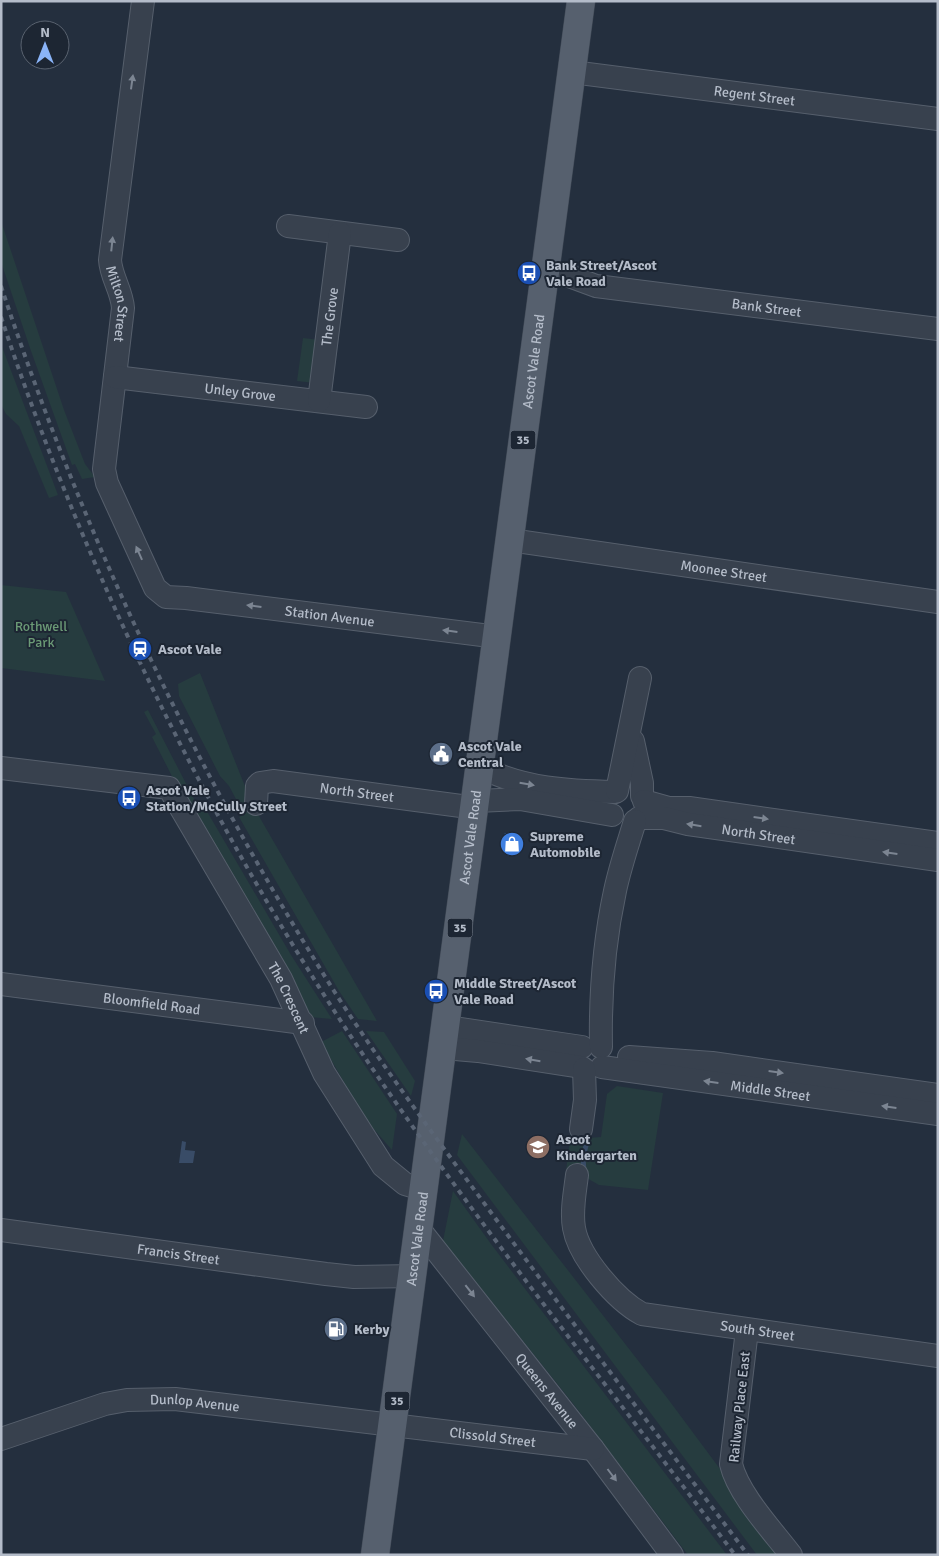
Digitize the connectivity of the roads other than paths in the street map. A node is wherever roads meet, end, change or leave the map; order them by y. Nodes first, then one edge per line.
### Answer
1 (143, 1) edge
2 (581, 1) edge
3 (572, 72) junction
4 (938, 120) edge
5 (288, 226) dead end
6 (340, 233) junction
7 (398, 240) dead end
8 (545, 280) junction
9 (938, 329) edge
10 (115, 377) junction
11 (319, 401) junction
12 (366, 407) dead end
13 (510, 540) junction
14 (162, 595) joint
15 (938, 602) edge
16 (498, 637) junction
17 (640, 678) dead end
18 (631, 728) junction
19 (481, 767) junction
20 (1, 768) edge
21 (616, 791) junction
22 (256, 804) dead end
23 (476, 804) junction
24 (631, 811) junction
25 (928, 850) edge
26 (1, 984) edge
27 (303, 1023) junction
28 (445, 1038) junction
29 (592, 1058) junction
30 (938, 1095) edge
31 (938, 1114) edge
32 (581, 1129) dead end
33 (577, 1175) dead end
34 (425, 1190) junction
35 (1, 1230) edge
36 (420, 1230) junction
37 (413, 1284) junction
38 (747, 1330) junction
39 (938, 1356) edge
40 (394, 1426) junction
41 (1, 1439) edge
42 (593, 1449) junction
43 (376, 1555) edge
44 (672, 1555) edge
45 (791, 1555) edge

10 -> 1 street, Milton Street
2 - 3 main road, Ascot Vale Road / 35
3 - 4 street, Regent Street
3 - 8 main road, Ascot Vale Road / 35
5 - 6 street
6 - 7 street
6 - 11 street, The Grove
8 - 9 street, Bank Street
8 - 13 main road, Ascot Vale Road / 35
10 - 11 street, Unley Grove
14 -> 10 street, Milton Street
11 - 12 street, Unley Grove
13 - 15 street, Moonee Street
13 - 16 main road, Ascot Vale Road / 35
16 -> 14 street, Station Avenue
16 - 19 main road, Ascot Vale Road / 35
17 - 18 street
18 - 21 street
18 - 24 street
19 -> 21 street
19 - 23 main road, Ascot Vale Road / 35
20 - 27 street, The Crescent
21 - 24 street
22 - 23 street, North Street
23 - 24 street, North Street
23 - 28 main road, Ascot Vale Road / 35
24 - 25 street, North Street
24 - 29 street
26 - 27 street, Bloomfield Road
27 - 34 street, The Crescent
28 - 29 street, Middle Street
28 - 34 main road, Ascot Vale Road / 35
29 -> 30 street, Middle Street
31 -> 29 street, Middle Street
29 - 32 street
33 - 38 street, South Street
34 - 36 main road, Ascot Vale Road / 35
35 - 37 street, Francis Street
36 - 37 main road, Ascot Vale Road / 35
36 -> 42 street, Queens Avenue
37 - 40 main road, Ascot Vale Road / 35
38 - 39 street, South Street
38 - 45 street, Railway Place East
40 - 41 street, Dunlop Avenue
40 - 42 street, Clissold Street
40 - 43 main road, Ascot Vale Road / 35
42 -> 44 street, Queens Avenue

